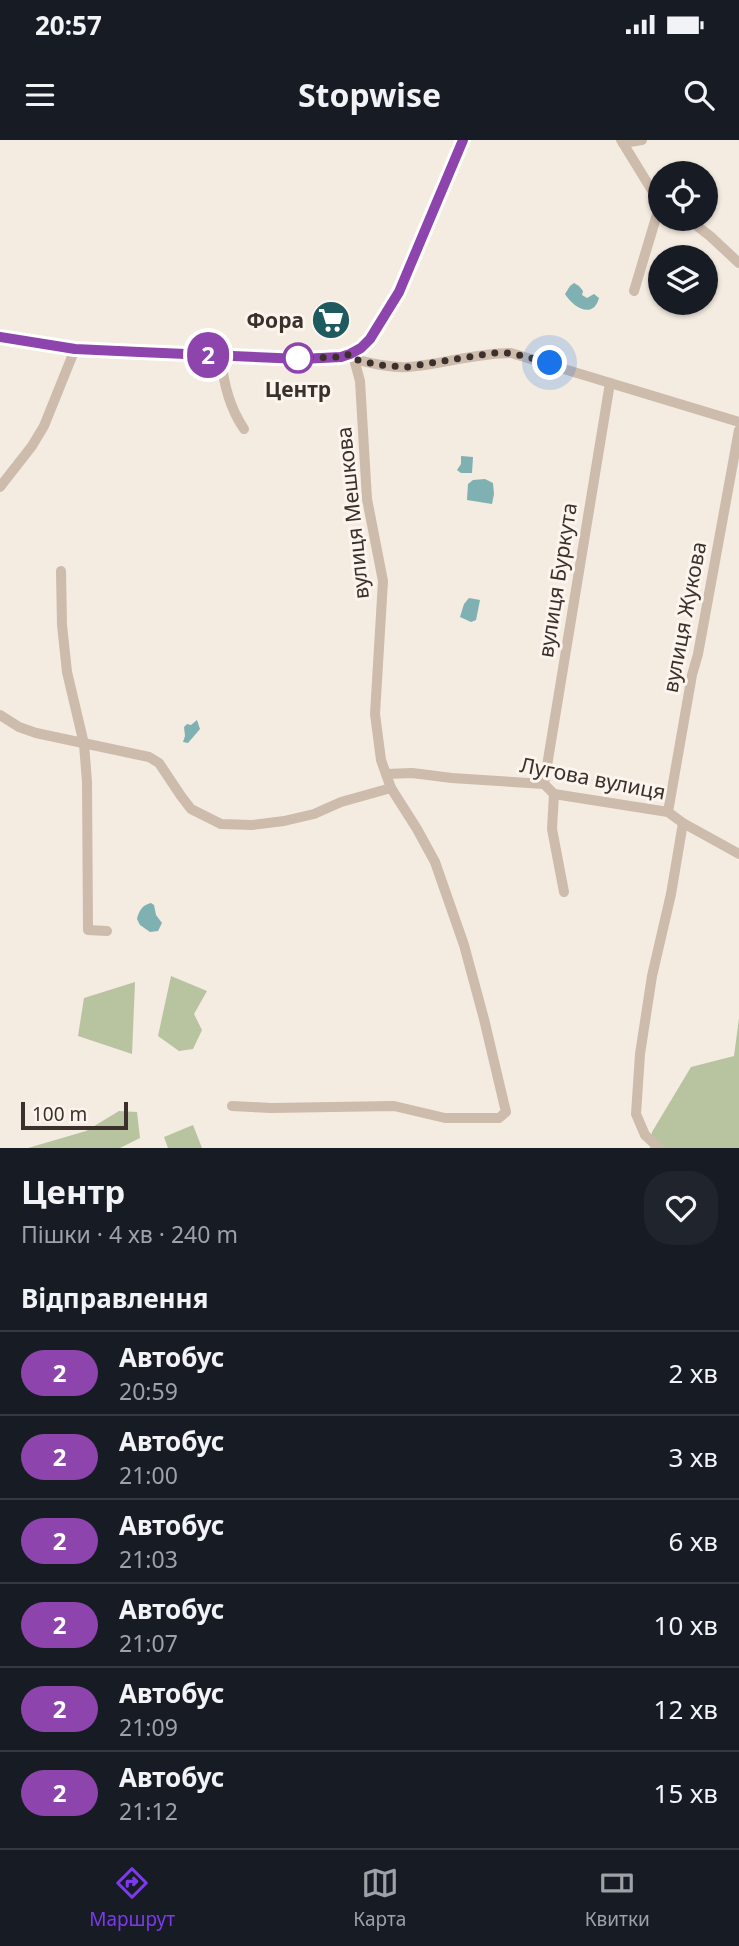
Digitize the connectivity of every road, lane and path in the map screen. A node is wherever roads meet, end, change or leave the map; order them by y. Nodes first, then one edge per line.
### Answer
1 (463, 140) edge
2 (642, 140) edge
3 (622, 142) edge
4 (648, 182) edge
5 (652, 231) edge
6 (704, 231) edge
7 (739, 263) edge
8 (634, 291) dead end
9 (0, 337) edge
10 (75, 349) junction
11 (221, 356) junction
12 (352, 357) junction
13 (610, 383) junction
14 (739, 422) edge
15 (244, 429) dead end
16 (739, 429) edge
17 (4, 475) edge
18 (0, 487) edge
19 (61, 571) dead end
20 (0, 715) edge
21 (84, 744) junction
22 (386, 774) junction
23 (544, 784) junction
24 (391, 788) junction
25 (554, 794) junction
26 (668, 812) junction
27 (683, 823) junction
28 (739, 855) edge
29 (564, 892) dead end
30 (107, 931) dead end
31 (232, 1106) dead end
32 (659, 1148) edge

1 - 12 street
2 - 3 street
3 - 4 street
5 - 8 street
6 - 7 street
9 - 10 street
10 - 11 street
10 - 17 street
11 - 12 street
11 - 15 street
12 - 13 street
12 - 22 street, вулиця Мешкова
13 - 14 street
13 - 23 street, вулиця Буркута
16 - 26 street, вулиця Жукова
17 - 18 street
19 - 21 street
20 - 21 street
21 - 24 street
21 - 30 street
22 - 23 street, Лугова вулиця
22 - 24 street, вулиця Мешкова
23 - 25 street, Лугова вулиця
24 - 31 street, вулиця Мешкова
25 - 26 street, Лугова вулиця
25 - 29 street
26 - 27 street, Лугова вулиця
27 - 28 street, Лугова вулиця
27 - 32 street

